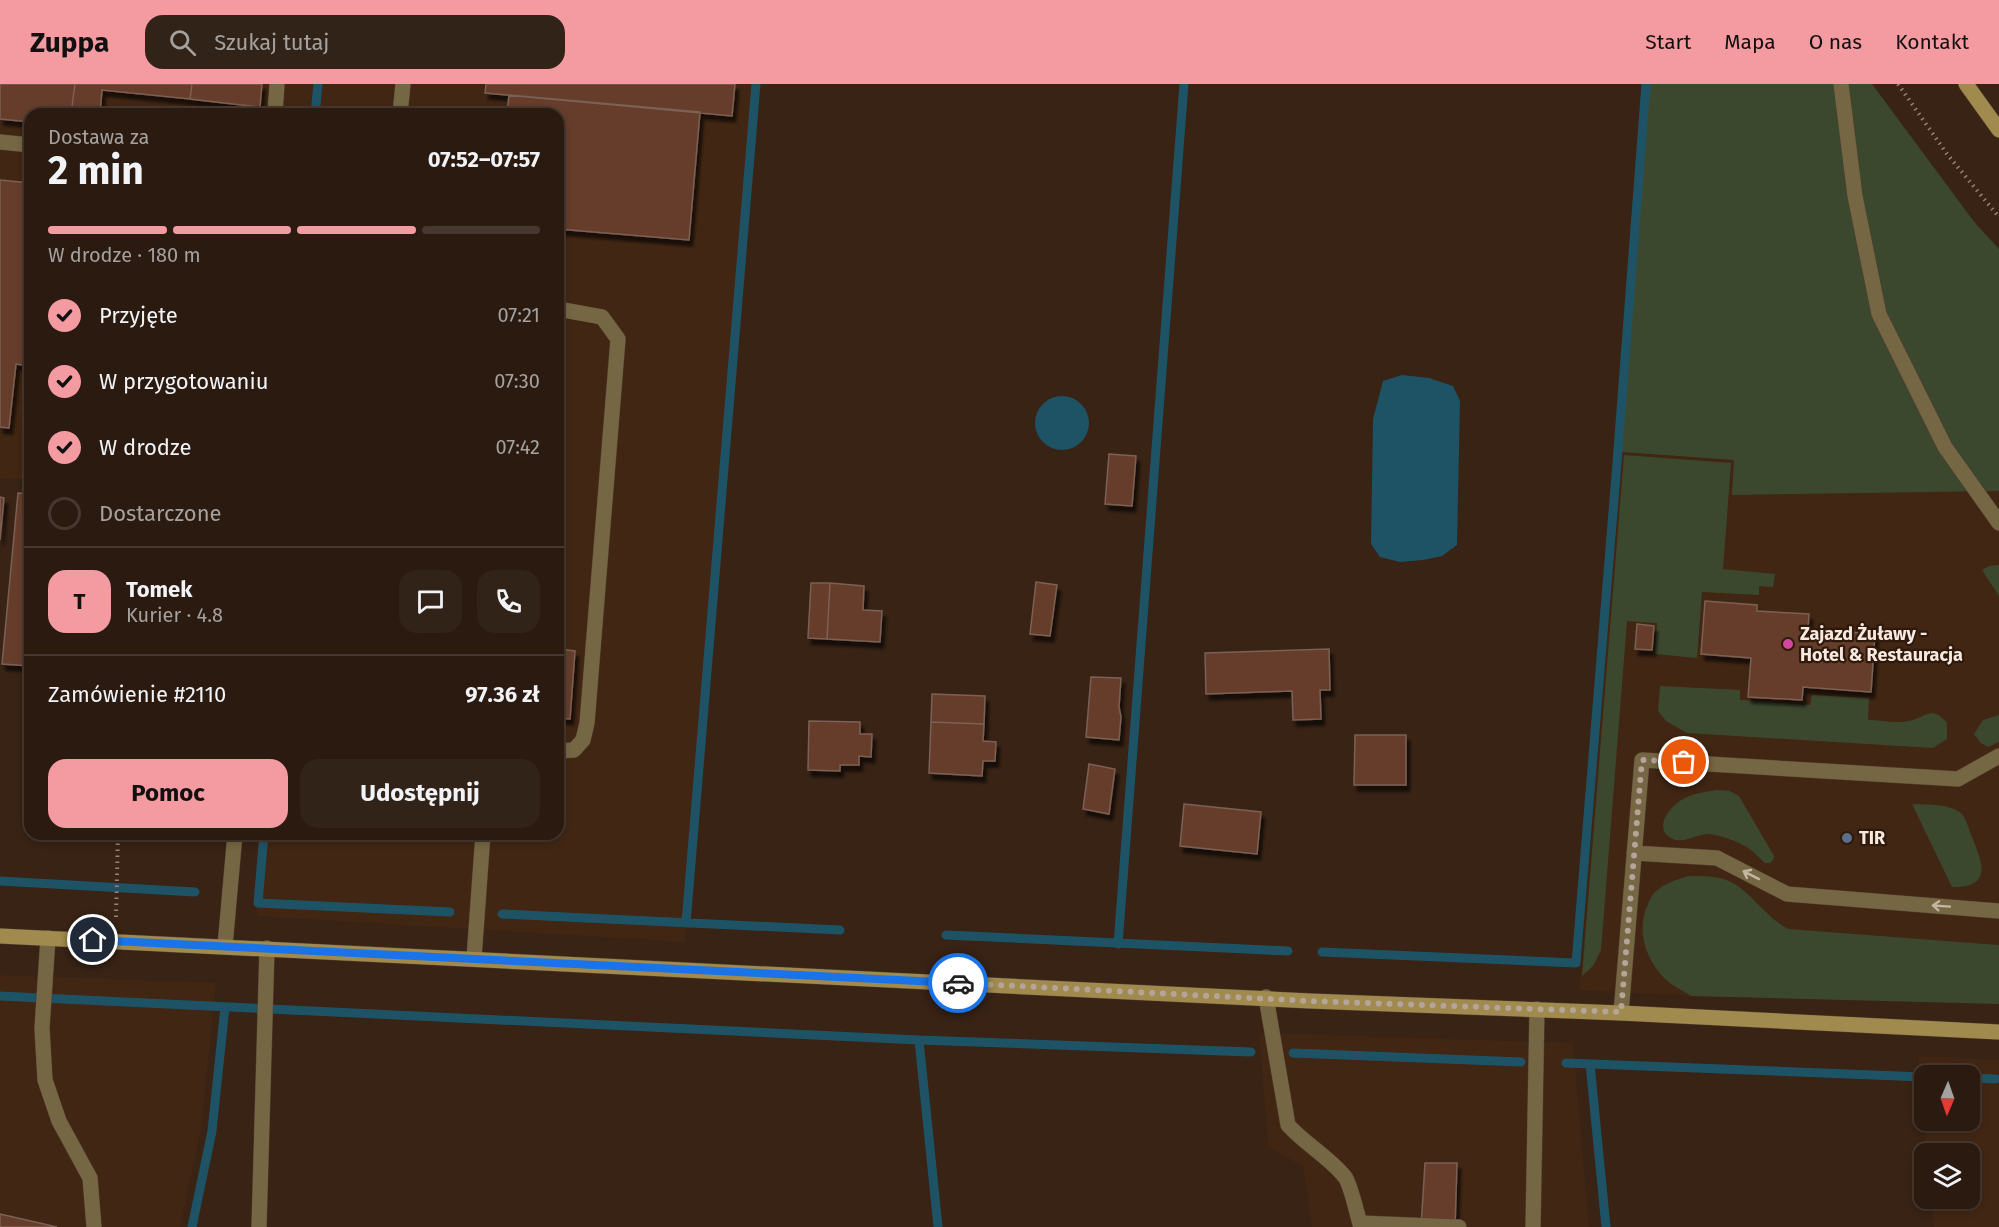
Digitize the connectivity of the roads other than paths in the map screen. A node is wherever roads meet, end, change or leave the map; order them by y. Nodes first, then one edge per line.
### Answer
1 (277, 84) edge
2 (403, 84) edge
3 (1841, 84) edge
4 (1966, 84) edge
5 (275, 108) edge
6 (401, 108) edge
7 (1999, 130) edge
8 (0, 142) edge
9 (24, 144) edge
10 (564, 310) edge
11 (1999, 523) edge
12 (564, 751) edge
13 (1999, 756) edge
14 (234, 840) edge
15 (483, 840) edge
16 (1634, 853) junction
17 (1999, 911) edge
18 (0, 936) edge
19 (48, 938) junction
20 (225, 946) junction
21 (267, 948) junction
22 (474, 958) junction
23 (1266, 997) junction
24 (1537, 1009) junction
25 (1621, 1012) junction
26 (1999, 1032) edge
27 (1360, 1225) edge
28 (94, 1227) edge
29 (259, 1227) edge
30 (1459, 1227) edge
31 (1533, 1227) edge

1 - 5 lane
2 - 6 lane
3 - 11 lane
4 - 7 main road
8 - 9 lane
10 - 12 lane
13 - 16 lane
14 - 20 lane
15 - 22 lane
17 -> 16 lane
16 - 25 lane
18 - 19 main road
19 - 20 main road
19 - 28 lane
20 - 21 main road
21 - 22 main road
21 - 29 lane
22 - 23 main road
23 - 24 main road
23 - 27 lane
24 - 25 main road
24 - 31 lane
25 - 26 main road
27 - 30 lane

